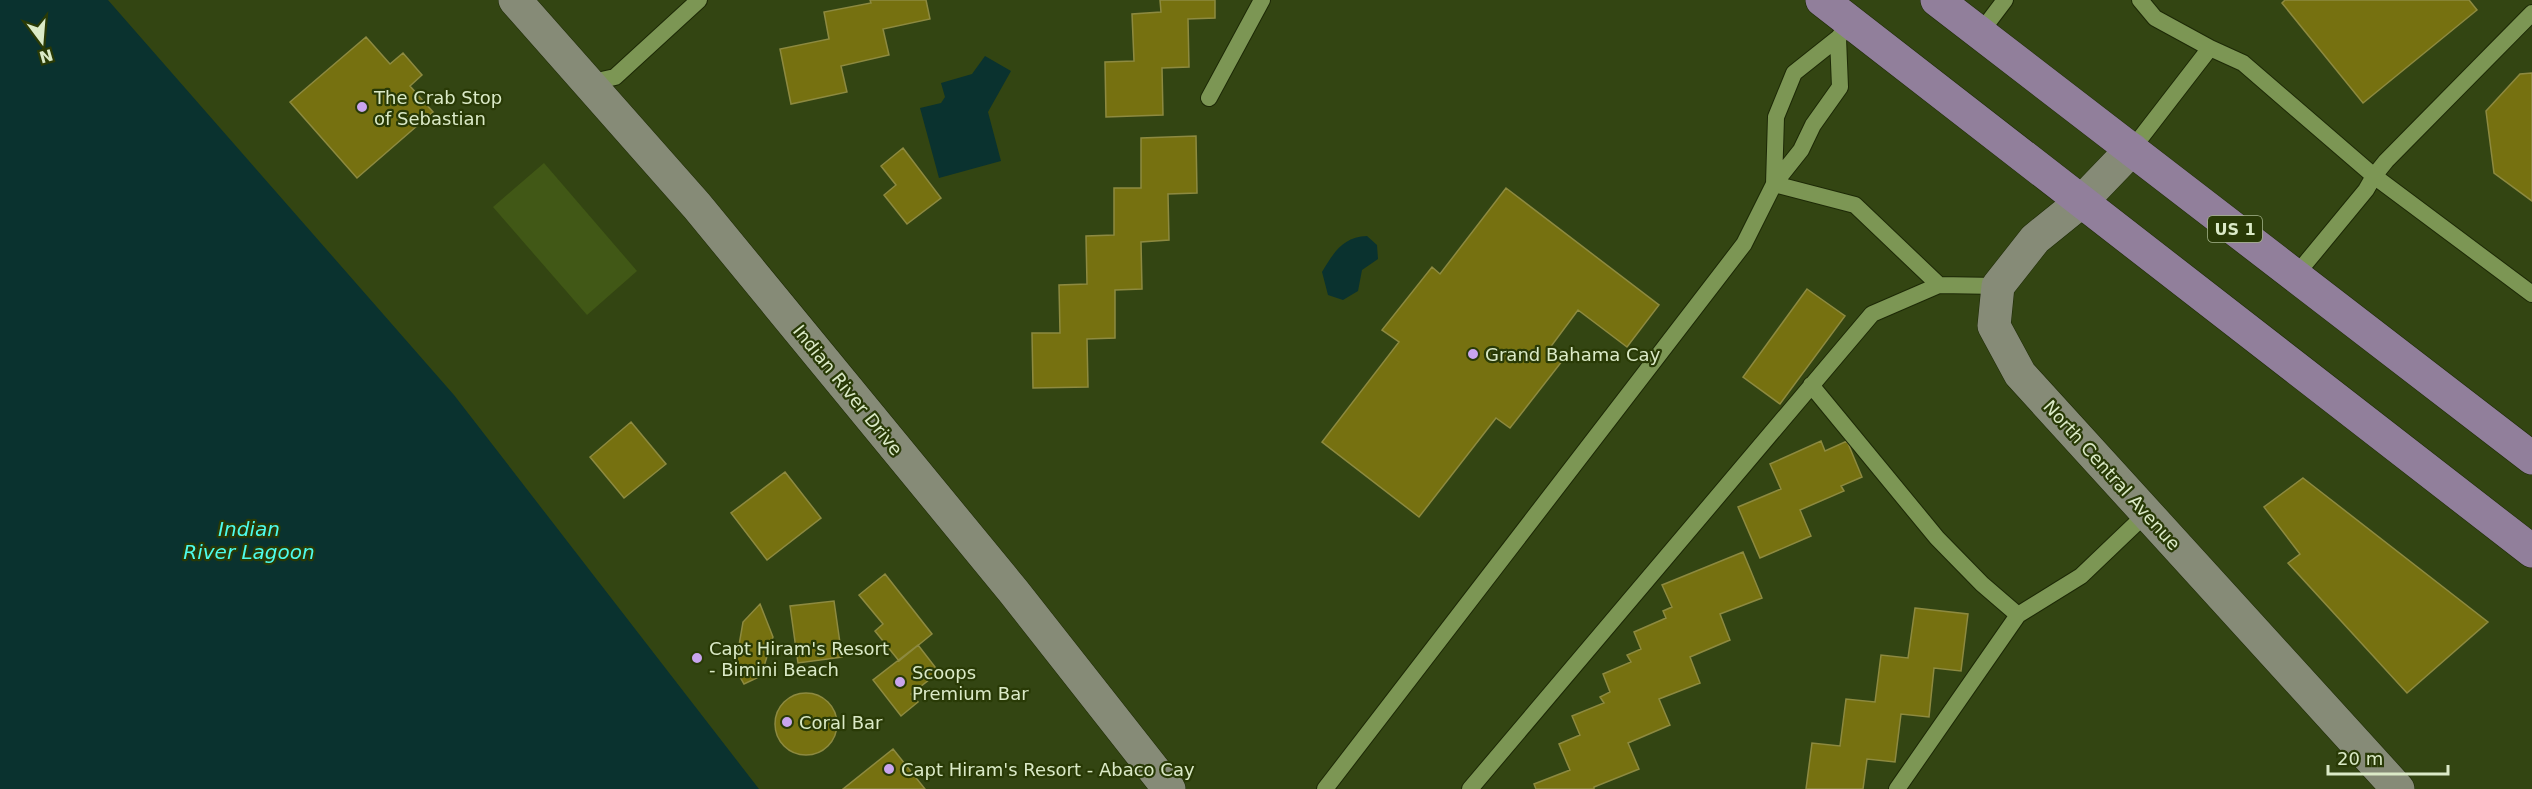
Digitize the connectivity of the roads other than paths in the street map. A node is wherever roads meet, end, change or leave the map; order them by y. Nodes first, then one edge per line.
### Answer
1 (515, 0) edge
2 (699, 0) edge
3 (1262, 0) edge
4 (1822, 0) edge
5 (1937, 0) edge
6 (2005, 0) edge
7 (2140, 0) edge
8 (2532, 13) edge
9 (1844, 30) junction
10 (1980, 33) junction
11 (2210, 48) junction
12 (588, 83) junction
13 (1209, 98) dead end
14 (2132, 149) junction
15 (2374, 176) junction
16 (1773, 184) junction
17 (2082, 201) junction
18 (2295, 276) junction
19 (1938, 285) junction
20 (1998, 286) junction
21 (2532, 294) edge
22 (1810, 385) junction
23 (2532, 458) edge
24 (2147, 513) junction
25 (2532, 551) edge
26 (2018, 615) junction
27 (1169, 789) edge
28 (1325, 789) edge
29 (1470, 789) edge
30 (1897, 789) edge
31 (2398, 789) edge

1 - 12 street, Indian River Drive
2 - 12 lane
3 - 13 lane
4 - 9 main road
5 - 10 main road, US 1
6 - 10 lane
7 - 11 lane
8 - 15 lane
9 - 16 lane
9 - 16 lane
9 - 17 main road
10 - 14 main road, US 1
11 - 14 lane
11 - 15 lane
12 - 27 street, Indian River Drive
14 - 17 street
14 - 18 main road, US 1
15 - 18 lane
15 - 21 lane
16 - 19 lane
16 - 28 lane
17 - 20 street
17 - 25 main road
18 - 23 main road, US 1
19 - 20 lane
19 - 22 lane
20 - 24 street, North Central Avenue
22 - 26 lane
22 - 29 lane
24 - 26 lane
24 - 31 street, North Central Avenue
26 - 30 lane

